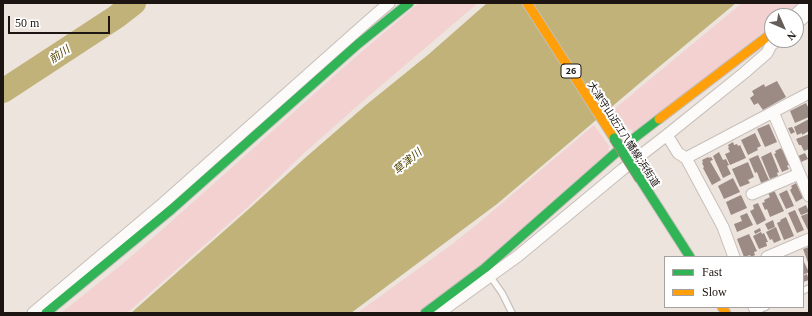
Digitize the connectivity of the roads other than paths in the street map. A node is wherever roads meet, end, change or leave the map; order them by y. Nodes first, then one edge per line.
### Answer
1 (389, 3) edge
2 (409, 3) edge
3 (528, 3) edge
4 (764, 47) edge
5 (769, 48) edge
6 (312, 78) junction
7 (809, 93) edge
8 (773, 112) junction
9 (253, 130) junction
10 (667, 135) junction
11 (620, 149) junction
12 (686, 158) junction
13 (615, 162) dead end
14 (799, 174) junction
15 (752, 194) dead end
16 (809, 196) edge
17 (809, 239) edge
18 (689, 256) edge
19 (734, 256) edge
20 (769, 256) edge
21 (492, 274) junction
22 (33, 313) edge
23 (46, 313) edge
24 (425, 313) edge
25 (439, 313) edge
26 (512, 313) edge

1 - 6 street
2 - 6 street
3 - 11 street, 大津守山近江八幡線;浜街道 / 26, bridge
4 - 11 street
5 - 10 street
6 - 9 street
7 - 8 street
8 - 12 street
8 - 14 street
9 - 22 street
9 - 23 street
10 - 12 street
10 - 21 street
11 - 18 street, 大津守山近江八幡線;浜街道 / 26, bridge
11 - 24 street
12 - 19 street
13 - 21 street
14 - 15 street
14 - 16 street
17 - 20 street
21 - 25 street
21 - 26 lane

